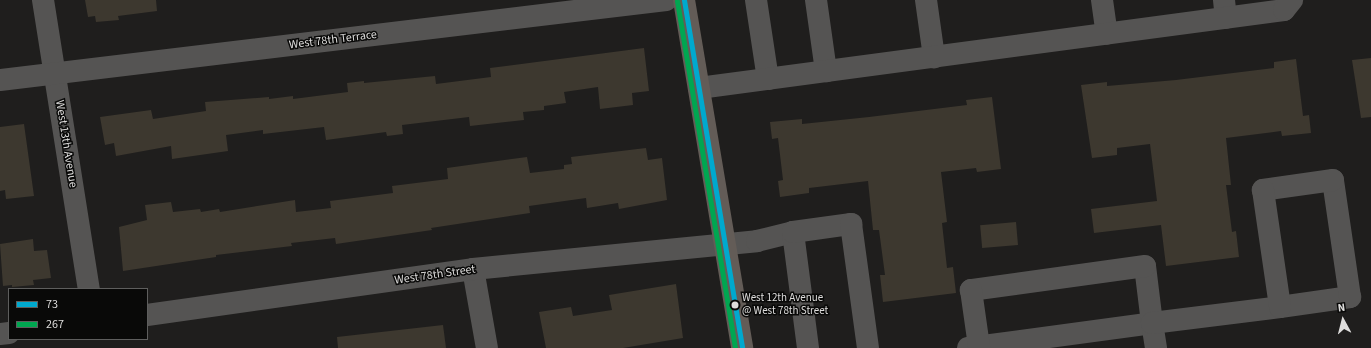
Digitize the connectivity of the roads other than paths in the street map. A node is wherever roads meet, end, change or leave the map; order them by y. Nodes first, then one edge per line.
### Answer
1 (43, 0) edge
2 (666, 0) edge
3 (684, 0) edge
4 (756, 0) edge
5 (816, 0) edge
6 (926, 0) edge
7 (1102, 0) edge
8 (1292, 0) edge
9 (1225, 9) edge
10 (1107, 34) junction
11 (934, 57) junction
12 (826, 71) junction
13 (55, 73) junction
14 (768, 79) junction
15 (0, 80) edge
16 (699, 88) junction
17 (793, 232) junction
18 (725, 242) junction
19 (473, 269) junction
20 (89, 288) edge
21 (1280, 307) junction
22 (148, 315) edge
23 (1152, 323) junction
24 (973, 347) edge
25 (487, 348) edge
26 (742, 348) edge
27 (808, 348) edge
28 (868, 348) edge
29 (1156, 348) edge

1 - 13 street, West 13th Avenue
2 - 13 street, West 78th Terrace
3 - 16 main road
4 - 14 street
5 - 12 street
6 - 11 street
7 - 10 street
8 - 9 street
9 - 10 street
10 - 11 street
11 - 12 street
12 - 14 street
13 - 15 street, West 78th Terrace
13 - 20 street, West 13th Avenue
14 - 16 street
16 - 18 main road
17 - 18 street, West 78th Street
17 - 27 street
17 - 28 street, West 78th Street
18 - 19 street, West 78th Street
18 - 26 main road
19 - 22 street, West 78th Street
19 - 25 street
21 - 21 street
21 - 23 street
23 - 24 street
23 - 24 street
23 - 29 street

